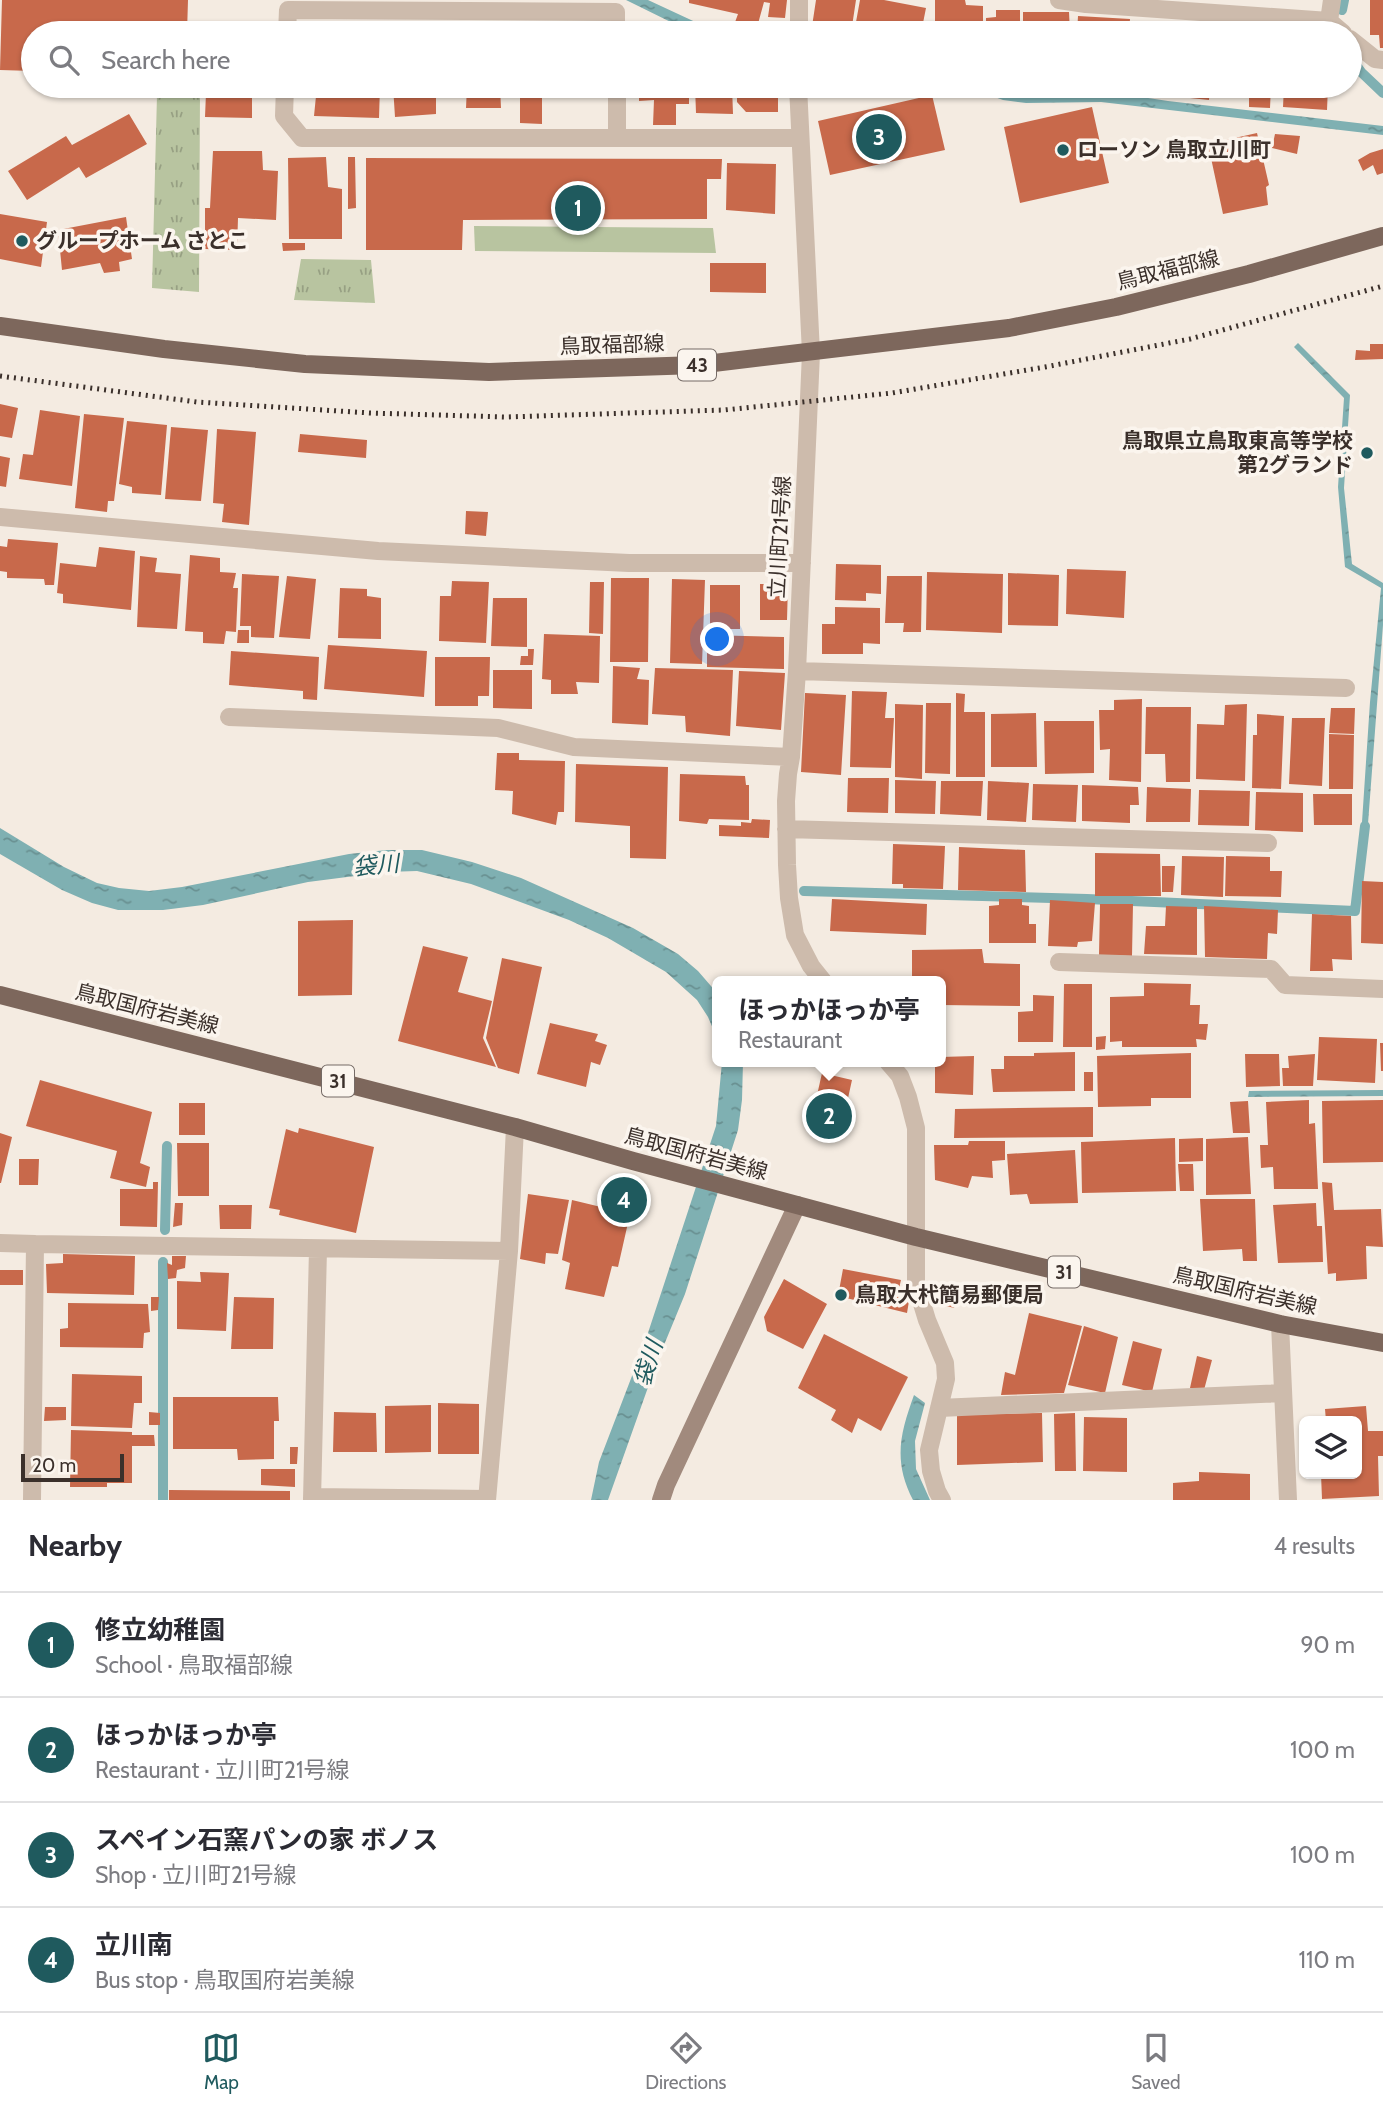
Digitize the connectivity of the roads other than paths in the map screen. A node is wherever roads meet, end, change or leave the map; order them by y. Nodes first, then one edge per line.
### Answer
1 (799, 0) edge
2 (1332, 0) edge
3 (1068, 1) edge
4 (288, 21) edge
5 (616, 21) edge
6 (799, 21) edge
7 (1329, 21) joint
8 (1362, 49) edge
9 (1383, 60) edge
10 (285, 98) edge
11 (617, 98) edge
12 (798, 98) edge
13 (617, 138) junction
14 (800, 138) junction
15 (1383, 236) edge
16 (0, 326) edge
17 (811, 352) junction
18 (0, 517) edge
19 (802, 563) junction
20 (797, 671) junction
21 (1346, 688) dead end
22 (229, 717) dead end
23 (791, 757) junction
24 (786, 829) junction
25 (1268, 843) dead end
26 (1059, 962) dead end
27 (819, 976) edge
28 (1383, 989) edge
29 (0, 995) edge
30 (892, 1067) edge
31 (515, 1127) junction
32 (797, 1205) junction
33 (916, 1237) junction
34 (0, 1243) edge
35 (35, 1244) junction
36 (318, 1249) junction
37 (509, 1251) junction
38 (1280, 1324) junction
39 (1383, 1343) edge
40 (1283, 1393) junction
41 (939, 1408) junction
42 (312, 1498) edge
43 (487, 1499) edge
44 (32, 1500) edge
45 (661, 1500) edge
46 (942, 1500) edge
47 (1288, 1500) edge

1 - 6 street
2 - 7 street
3 - 7 street
4 - 5 street
8 - 9 street
10 - 13 street
11 - 13 street
12 - 14 street, 立川町21号線
13 - 14 street
14 - 17 street, 立川町21号線
15 - 17 main road, 鳥取福部線 / 43
16 - 17 main road, 鳥取福部線 / 43
17 - 19 street, 立川町21号線
18 - 19 street
19 - 20 street, 立川町21号線
20 - 21 street
20 - 23 street, 立川町21号線
22 - 23 street
23 - 24 street, 立川町21号線
24 - 25 street
24 - 27 street, 立川町21号線
26 - 28 street
29 - 31 main road, 鳥取国府岩美線 / 31
30 - 33 street
31 - 32 main road, 鳥取国府岩美線 / 31
31 - 37 street
32 - 33 main road, 鳥取国府岩美線 / 31
32 - 45 street
33 - 38 main road, 鳥取国府岩美線 / 31
33 - 41 street
34 - 35 street
35 - 36 street
35 - 44 street
36 - 37 street
36 - 42 street
37 - 43 street
38 - 39 main road, 鳥取国府岩美線 / 31
38 - 40 street
40 - 41 street
40 - 47 street
41 - 46 street
42 - 43 street

